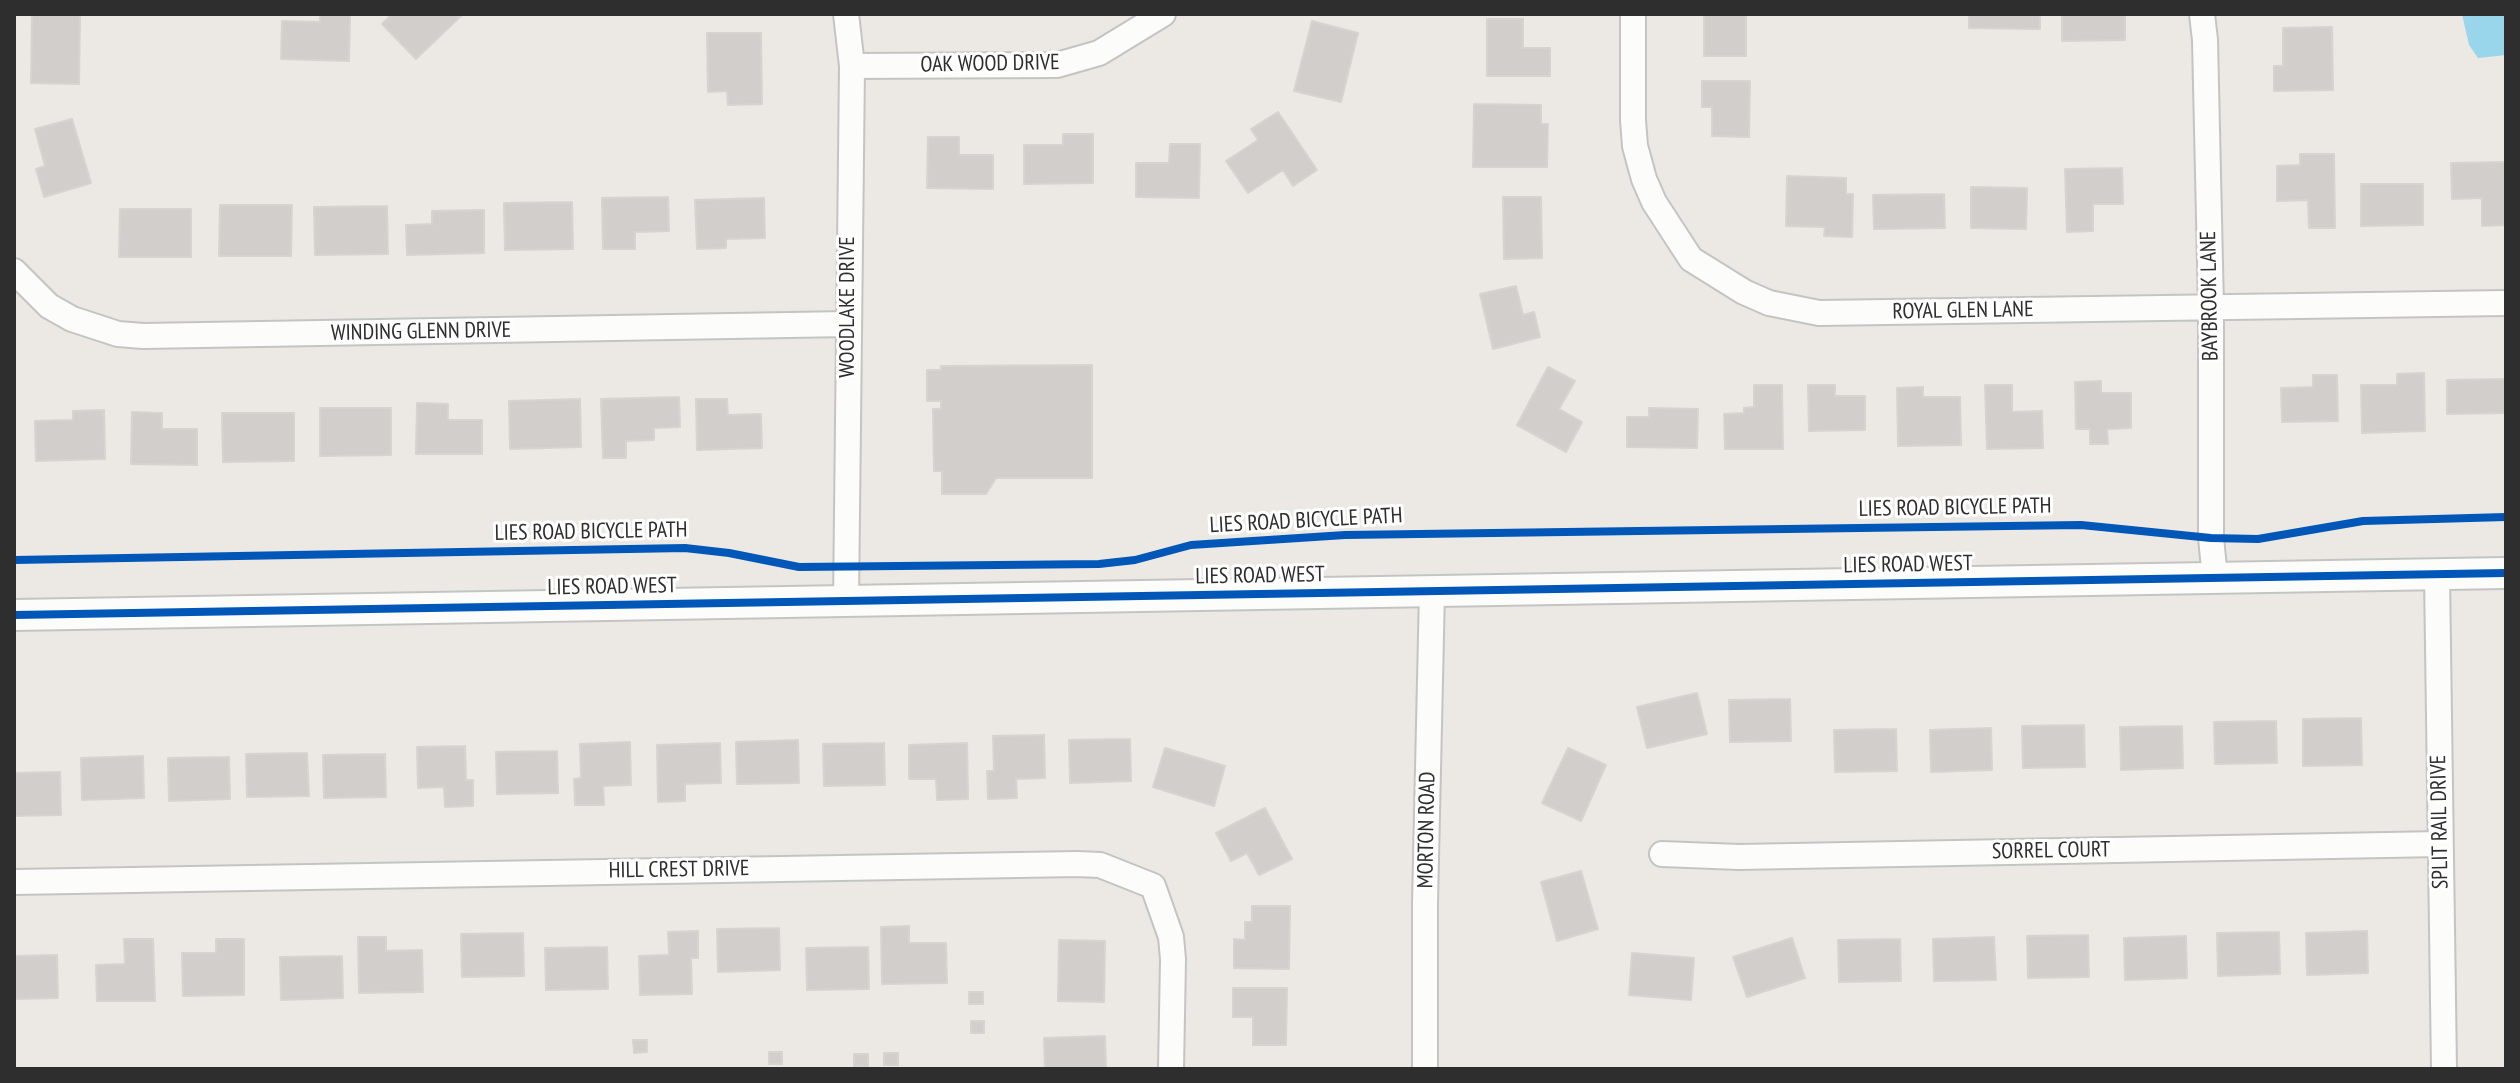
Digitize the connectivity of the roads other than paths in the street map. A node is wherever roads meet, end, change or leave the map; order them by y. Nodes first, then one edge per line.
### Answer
1 (846, 14) edge
2 (1163, 14) edge
3 (1633, 14) edge
4 (2202, 14) edge
5 (852, 66) junction
6 (14, 271) edge
7 (2506, 303) edge
8 (2211, 308) junction
9 (848, 324) junction
10 (2506, 573) edge
11 (2437, 575) junction
12 (2215, 578) junction
13 (1432, 591) junction
14 (846, 601) junction
15 (14, 615) edge
16 (2440, 844) junction
17 (1662, 854) dead end
18 (14, 882) edge
19 (1171, 1069) edge
20 (1425, 1069) edge
21 (2444, 1069) edge

1 - 5 street, WOODLAKE DRIVE
2 - 5 street, OAK WOOD DRIVE
3 - 8 street, ROYAL GLEN LANE
4 - 8 street, BAYBROOK LANE
5 - 9 street, WOODLAKE DRIVE
6 - 9 street, WINDING GLENN DRIVE
7 - 8 street, ROYAL GLEN LANE
8 - 12 street, BAYBROOK LANE
9 - 14 street, WOODLAKE DRIVE
10 - 11 street, LIES ROAD WEST
11 - 12 street, LIES ROAD WEST
11 - 16 street, SPLIT RAIL DRIVE
12 - 13 street, LIES ROAD WEST
13 - 14 street, LIES ROAD WEST
13 - 20 street, MORTON ROAD
14 - 15 street, LIES ROAD WEST
16 - 17 street, SORREL COURT
16 - 21 street, SPLIT RAIL DRIVE
18 - 19 street, HILL CREST DRIVE

